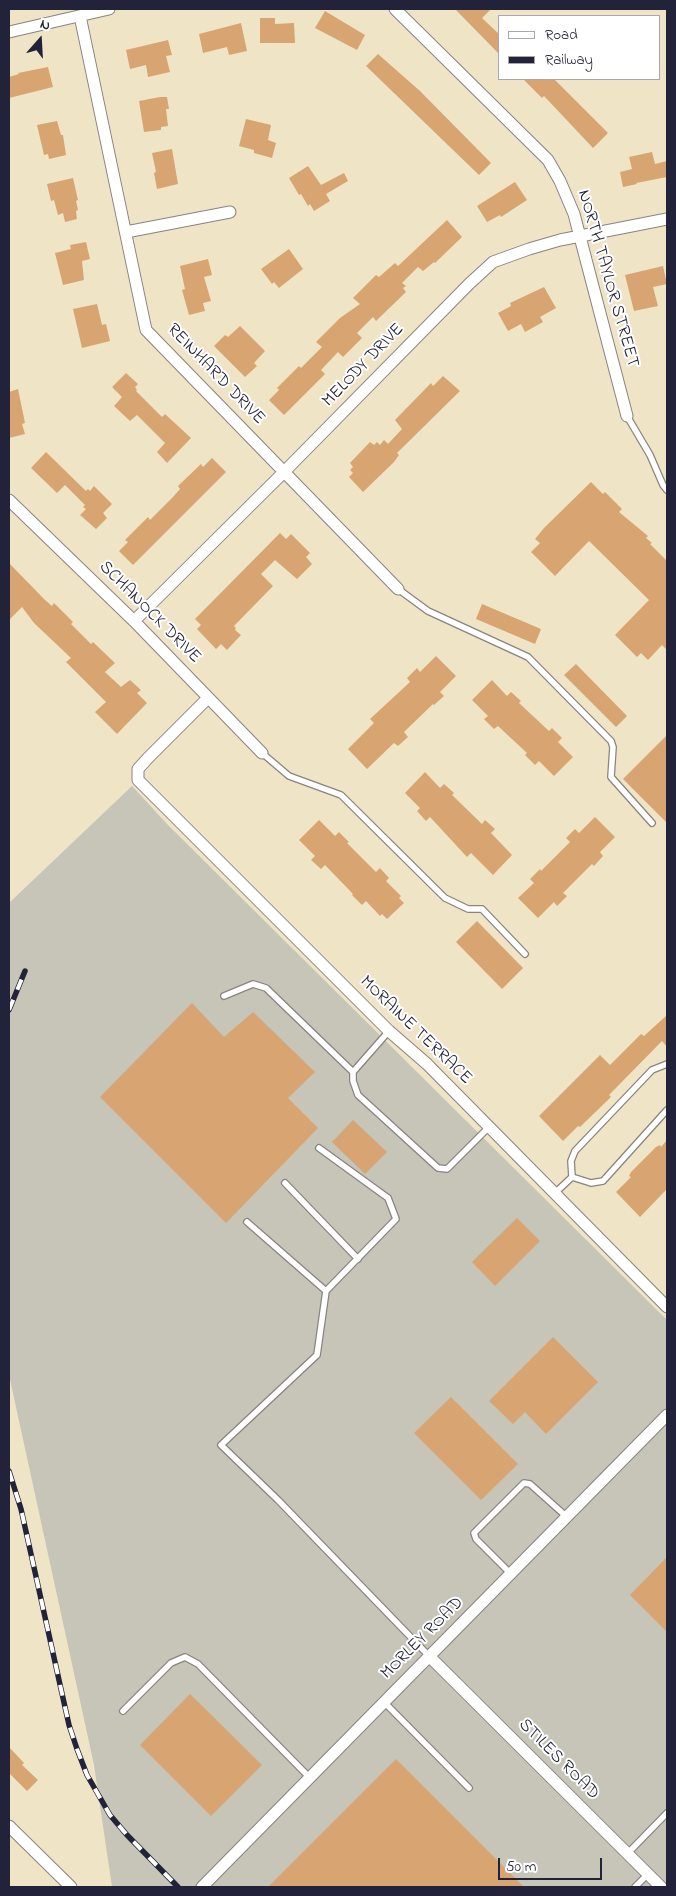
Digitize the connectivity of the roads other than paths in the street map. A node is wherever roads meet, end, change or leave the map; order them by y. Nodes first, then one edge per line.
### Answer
1 (109, 9) edge
2 (395, 9) edge
3 (80, 16) junction
4 (9, 32) edge
5 (230, 212) dead end
6 (667, 219) edge
7 (126, 232) junction
8 (580, 236) junction
9 (627, 416) joint
10 (284, 472) junction
11 (667, 490) edge
12 (9, 500) edge
13 (398, 589) joint
14 (134, 621) junction
15 (208, 698) junction
16 (262, 753) joint
17 (652, 823) dead end
18 (525, 954) dead end
19 (224, 996) dead end
20 (389, 1031) junction
21 (667, 1064) edge
22 (353, 1072) junction
23 (667, 1110) edge
24 (488, 1128) junction
25 (319, 1148) dead end
26 (572, 1177) junction
27 (285, 1183) dead end
28 (555, 1193) junction
29 (247, 1222) dead end
30 (358, 1259) junction
31 (326, 1291) junction
32 (667, 1308) edge
33 (667, 1415) edge
34 (568, 1517) junction
35 (511, 1574) junction
36 (430, 1657) junction
37 (384, 1704) junction
38 (123, 1711) dead end
39 (310, 1778) junction
40 (469, 1788) dead end
41 (667, 1814) edge
42 (9, 1826) edge
43 (628, 1854) junction
44 (648, 1874) junction
45 (70, 1887) edge
46 (202, 1887) edge
47 (635, 1887) edge
48 (661, 1887) edge

1 - 3 street
2 - 8 street, NORTH TAYLOR STREET
3 - 4 street
3 - 7 street, REINHARD DRIVE
5 - 7 street
6 - 8 street, MELODY DRIVE
7 - 10 street, REINHARD DRIVE
8 - 9 street, NORTH TAYLOR STREET
8 - 10 street, MELODY DRIVE
9 - 11 lane
10 - 13 street, REINHARD DRIVE
10 - 14 street, MELODY DRIVE
12 - 14 street, SCHANOCK DRIVE
13 - 17 lane
14 - 15 street, SCHANOCK DRIVE
15 - 16 street, SCHANOCK DRIVE
15 - 20 street, MORAINE TERRACE
16 - 18 lane
19 - 22 lane
20 - 22 lane
20 - 24 street, MORAINE TERRACE
21 - 26 lane
22 - 24 lane
23 - 26 lane
24 - 28 street, MORAINE TERRACE
25 - 30 lane
26 - 28 lane
27 - 30 lane
28 - 32 street, MORAINE TERRACE
29 - 31 lane
30 - 31 lane
31 - 36 lane
33 - 34 street, MORLEY ROAD
34 - 35 street, MORLEY ROAD
34 - 35 lane
35 - 36 street, MORLEY ROAD
36 - 37 street, MORLEY ROAD
36 - 43 street, STILES ROAD
37 - 39 street, MORLEY ROAD
37 - 40 lane
38 - 39 lane
39 - 46 street, MORLEY ROAD
41 - 43 lane
42 - 45 street
43 - 44 street, STILES ROAD
44 - 47 lane
44 - 48 street, STILES ROAD

